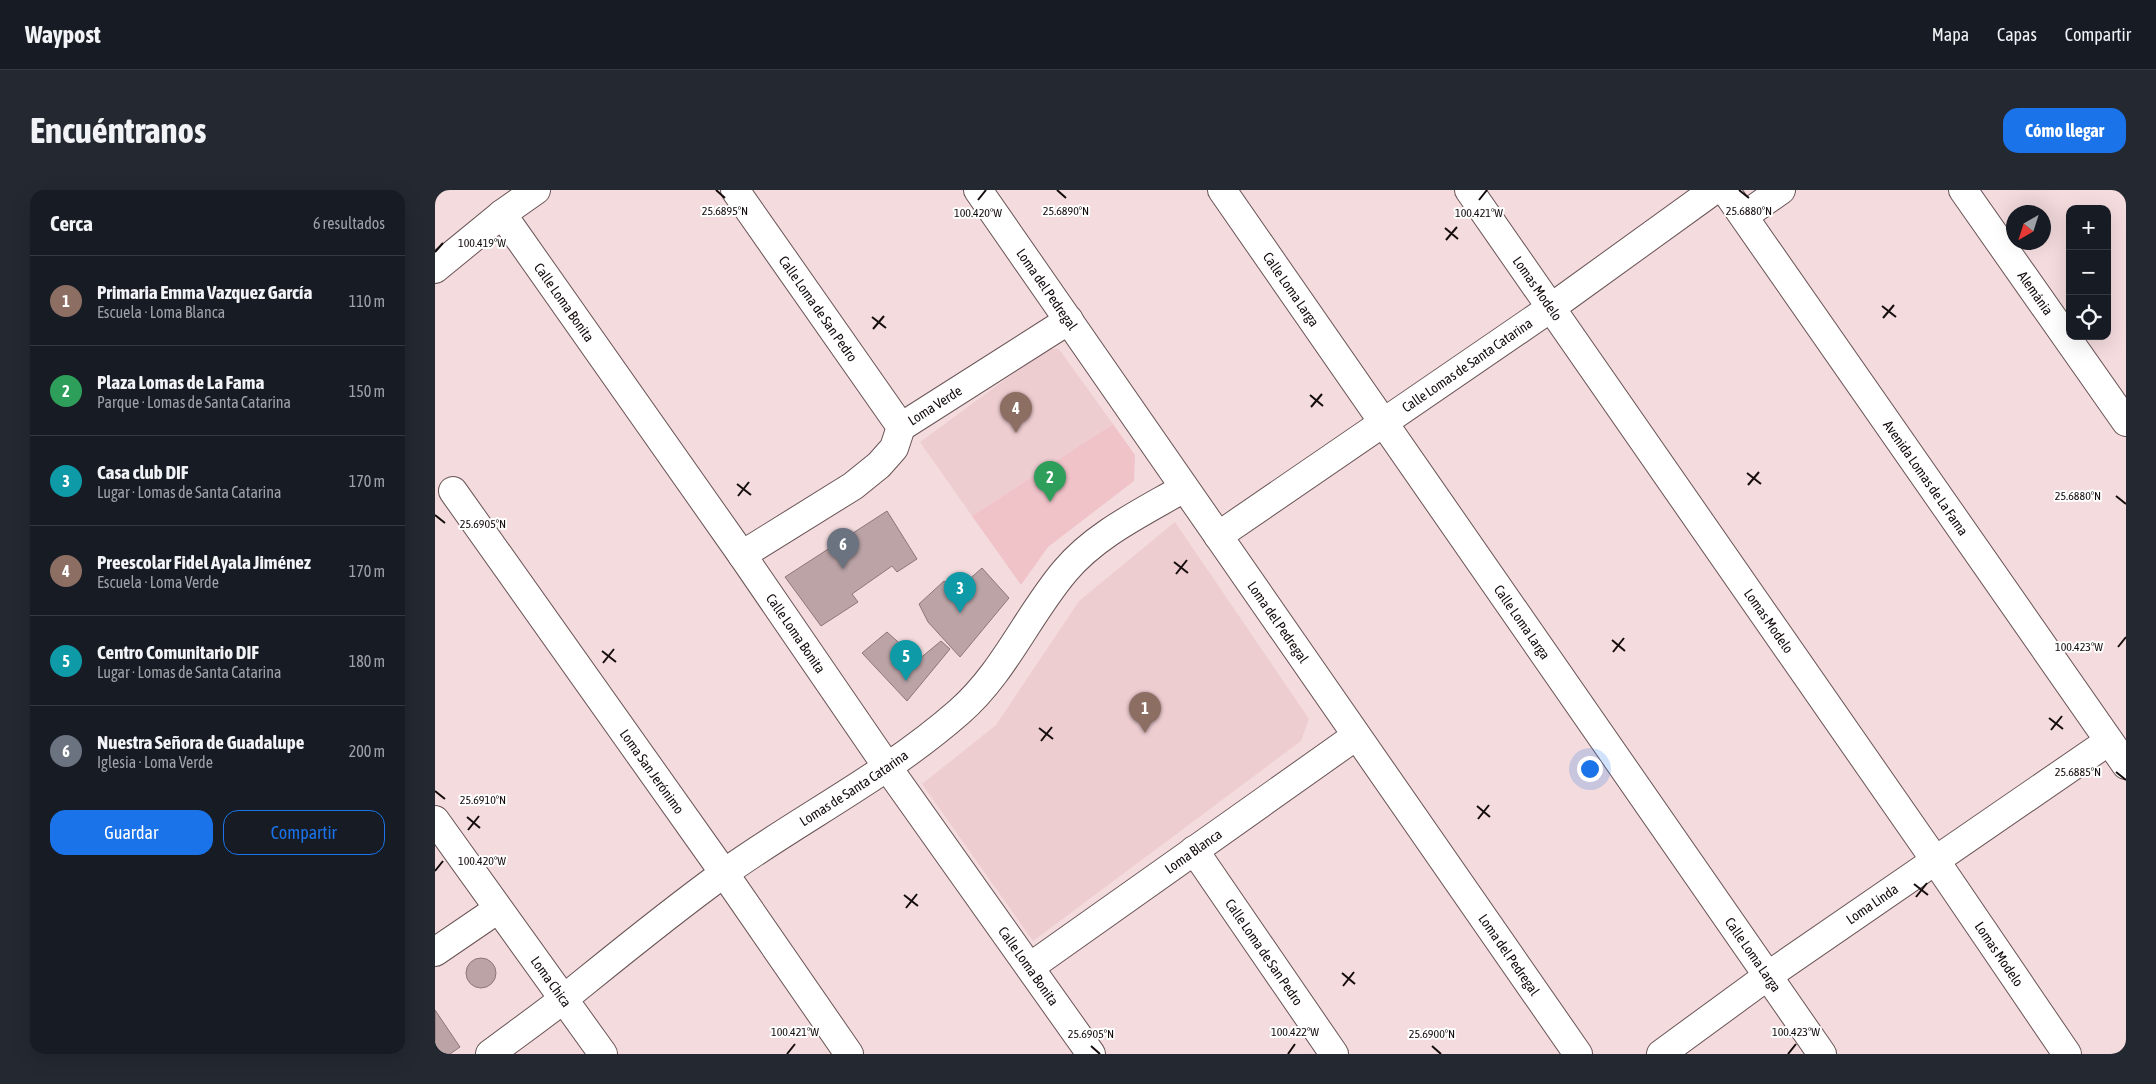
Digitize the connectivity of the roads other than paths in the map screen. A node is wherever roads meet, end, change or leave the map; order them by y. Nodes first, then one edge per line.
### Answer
1 (535, 190) edge
2 (735, 190) edge
3 (978, 190) edge
4 (1222, 190) edge
5 (1469, 190) edge
6 (1715, 190) edge
7 (1725, 190) edge
8 (1781, 190) edge
9 (1963, 190) edge
10 (502, 214) junction
11 (1744, 216) junction
12 (435, 269) edge
13 (1552, 307) junction
14 (1069, 320) junction
15 (2126, 422) edge
16 (1383, 424) junction
17 (901, 427) junction
18 (1183, 488) junction
19 (453, 492) dead end
20 (1218, 536) junction
21 (742, 555) junction
22 (1355, 736) junction
23 (2109, 741) junction
24 (2126, 765) edge
25 (888, 768) junction
26 (435, 820) edge
27 (1194, 850) junction
28 (1935, 860) junction
29 (724, 873) junction
30 (497, 909) junction
31 (435, 952) edge
32 (1030, 967) junction
33 (1769, 975) junction
34 (564, 999) junction
35 (489, 1054) edge
36 (603, 1054) edge
37 (849, 1054) edge
38 (1091, 1054) edge
39 (1334, 1054) edge
40 (1578, 1054) edge
41 (1661, 1054) edge
42 (1822, 1054) edge
43 (2067, 1054) edge

1 - 10 street
2 - 17 street, Calle Loma de San Pedro
3 - 14 street, Loma del Pedregal
4 - 16 street, Calle Loma Larga
5 - 13 street, Lomas Modelo
6 - 13 street, Calle Lomas de Santa Catarina
7 - 11 street, Avenida Lomas de La Fama
8 - 11 street
9 - 15 street, Alemánia
10 - 12 street
10 - 21 street, Calle Loma Bonita
11 - 23 street, Avenida Lomas de La Fama
13 - 16 street, Calle Lomas de Santa Catarina
13 - 28 street, Lomas Modelo
14 - 17 street, Loma Verde
14 - 18 street, Loma del Pedregal
16 - 20 street, Calle Lomas de Santa Catarina
16 - 33 street, Calle Loma Larga
17 - 21 street, Loma Verde
18 - 20 street, Loma del Pedregal
18 - 25 street, Lomas de Santa Catarina
19 - 29 street, Loma San Jerónimo
20 - 22 street, Loma del Pedregal
21 - 25 street, Calle Loma Bonita
22 - 27 street, Loma Blanca
22 - 40 street, Loma del Pedregal
23 - 24 street, Avenida Lomas de La Fama
23 - 28 street, Loma Linda
25 - 29 street, Lomas de Santa Catarina
25 - 32 street, Calle Loma Bonita
26 - 30 street, Loma Chica
27 - 32 street, Loma Blanca
27 - 39 street, Calle Loma de San Pedro
28 - 33 street, Loma Linda
28 - 43 street, Lomas Modelo
29 - 34 street, Lomas de Santa Catarina
29 - 37 street, Loma San Jerónimo
30 - 31 street
30 - 34 street, Loma Chica
32 - 38 street, Calle Loma Bonita
33 - 41 street, Loma Linda
33 - 42 street, Calle Loma Larga
34 - 35 street, Lomas de Santa Catarina
34 - 36 street, Loma Chica

